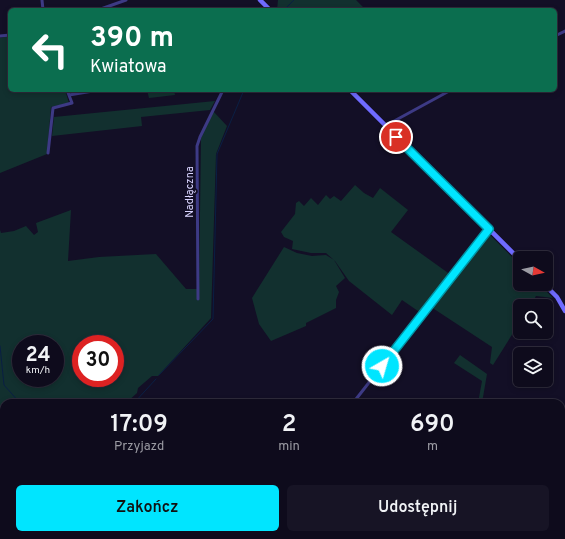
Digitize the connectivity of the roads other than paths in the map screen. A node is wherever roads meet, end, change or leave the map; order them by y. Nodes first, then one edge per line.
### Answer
1 (126, 0) edge
2 (260, 0) edge
3 (104, 8) edge
4 (266, 8) edge
5 (68, 92) edge
6 (86, 92) edge
7 (222, 92) edge
8 (352, 92) edge
9 (447, 92) edge
10 (69, 95) junction
11 (385, 126) junction
12 (48, 153) dead end
13 (489, 229) junction
14 (513, 253) edge
15 (551, 291) edge
16 (198, 299) dead end
17 (565, 311) edge
18 (356, 399) edge

1 - 3 street
2 - 4 street
5 - 10 street
6 - 10 street
7 - 16 street, Nadłączna
8 - 11 street
9 - 11 street
10 - 12 street
11 - 13 street
13 - 14 street
13 - 18 street
15 - 17 street

